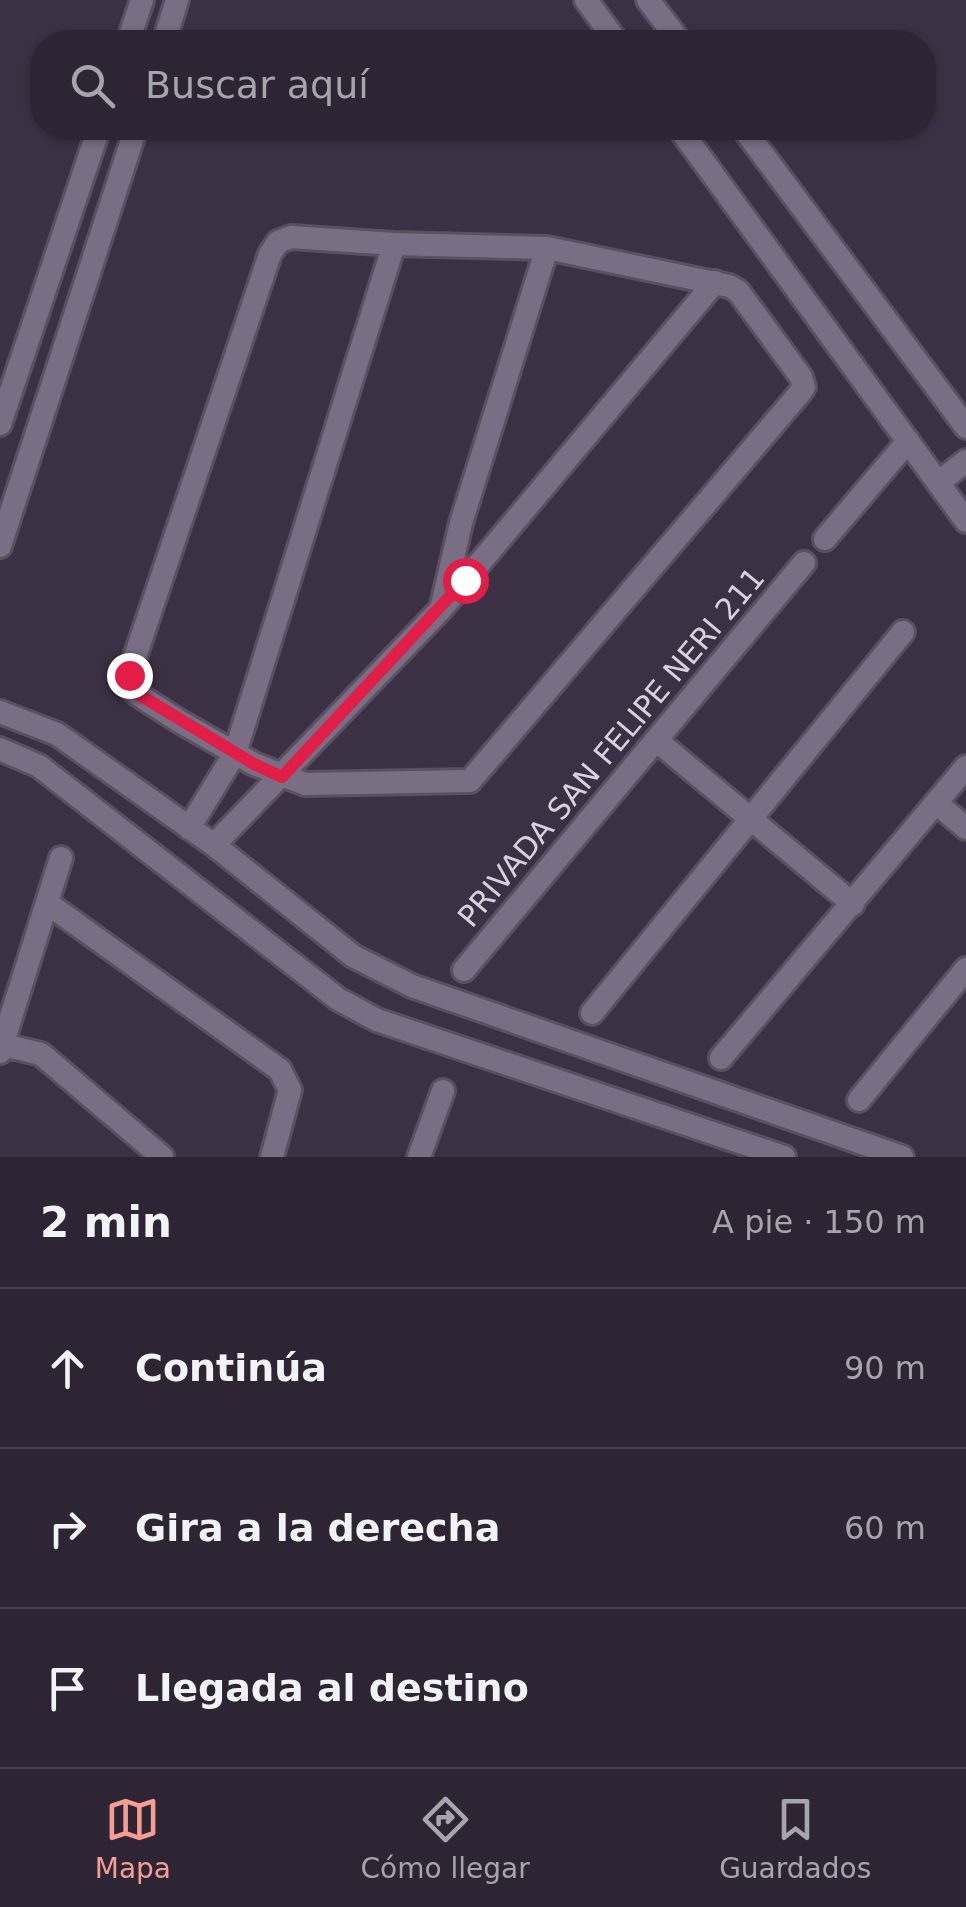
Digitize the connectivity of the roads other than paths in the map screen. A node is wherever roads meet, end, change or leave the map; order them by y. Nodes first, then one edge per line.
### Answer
1 (142, 0) edge
2 (177, 0) edge
3 (586, 0) edge
4 (648, 0) edge
5 (132, 30) edge
6 (168, 30) edge
7 (608, 30) edge
8 (671, 30) edge
9 (95, 140) edge
10 (132, 140) edge
11 (688, 140) edge
12 (752, 140) edge
13 (394, 244) junction
14 (547, 248) junction
15 (715, 282) junction
16 (0, 424) edge
17 (966, 427) edge
18 (908, 441) junction
19 (966, 462) edge
20 (938, 483) junction
21 (966, 521) edge
22 (825, 539) dead end
23 (0, 546) edge
24 (804, 563) dead end
25 (442, 608) junction
26 (903, 632) dead end
27 (0, 712) edge
28 (656, 740) junction
29 (0, 749) edge
30 (236, 754) junction
31 (966, 767) edge
32 (282, 777) junction
33 (951, 796) edge
34 (749, 820) junction
35 (189, 828) junction
36 (966, 828) edge
37 (214, 845) junction
38 (60, 858) dead end
39 (47, 902) junction
40 (853, 904) junction
41 (362, 962) junction
42 (966, 969) edge
43 (464, 970) dead end
44 (338, 999) junction
45 (592, 1013) dead end
46 (1, 1047) edge
47 (721, 1058) dead end
48 (443, 1091) dead end
49 (859, 1100) dead end
50 (162, 1157) edge
51 (272, 1157) edge
52 (419, 1157) edge
53 (784, 1157) edge
54 (902, 1157) edge

1 - 5 street
2 - 6 street
3 - 7 street
4 - 8 street
9 - 16 street
10 - 23 street
11 - 18 street
12 - 17 street
13 - 14 street
13 - 30 street
13 - 30 street
14 - 15 street
14 - 25 street
15 - 25 street
15 - 32 street
18 - 20 street
18 - 22 street
19 - 20 street
20 - 21 street
24 - 28 street, PRIVADA SAN FELIPE NERI 211
25 - 32 street
26 - 34 street
27 - 35 street
28 - 34 street
28 - 43 street, PRIVADA SAN FELIPE NERI 211
29 - 44 street
30 - 32 street
30 - 35 street
31 - 33 street
32 - 37 street
33 - 36 street
33 - 40 street
34 - 40 street
34 - 45 street
35 - 37 street
37 - 41 street
38 - 39 street
39 - 46 street
39 - 51 street
40 - 47 street
41 - 44 street
41 - 54 street
42 - 49 street
44 - 53 street
46 - 50 street
48 - 52 street

